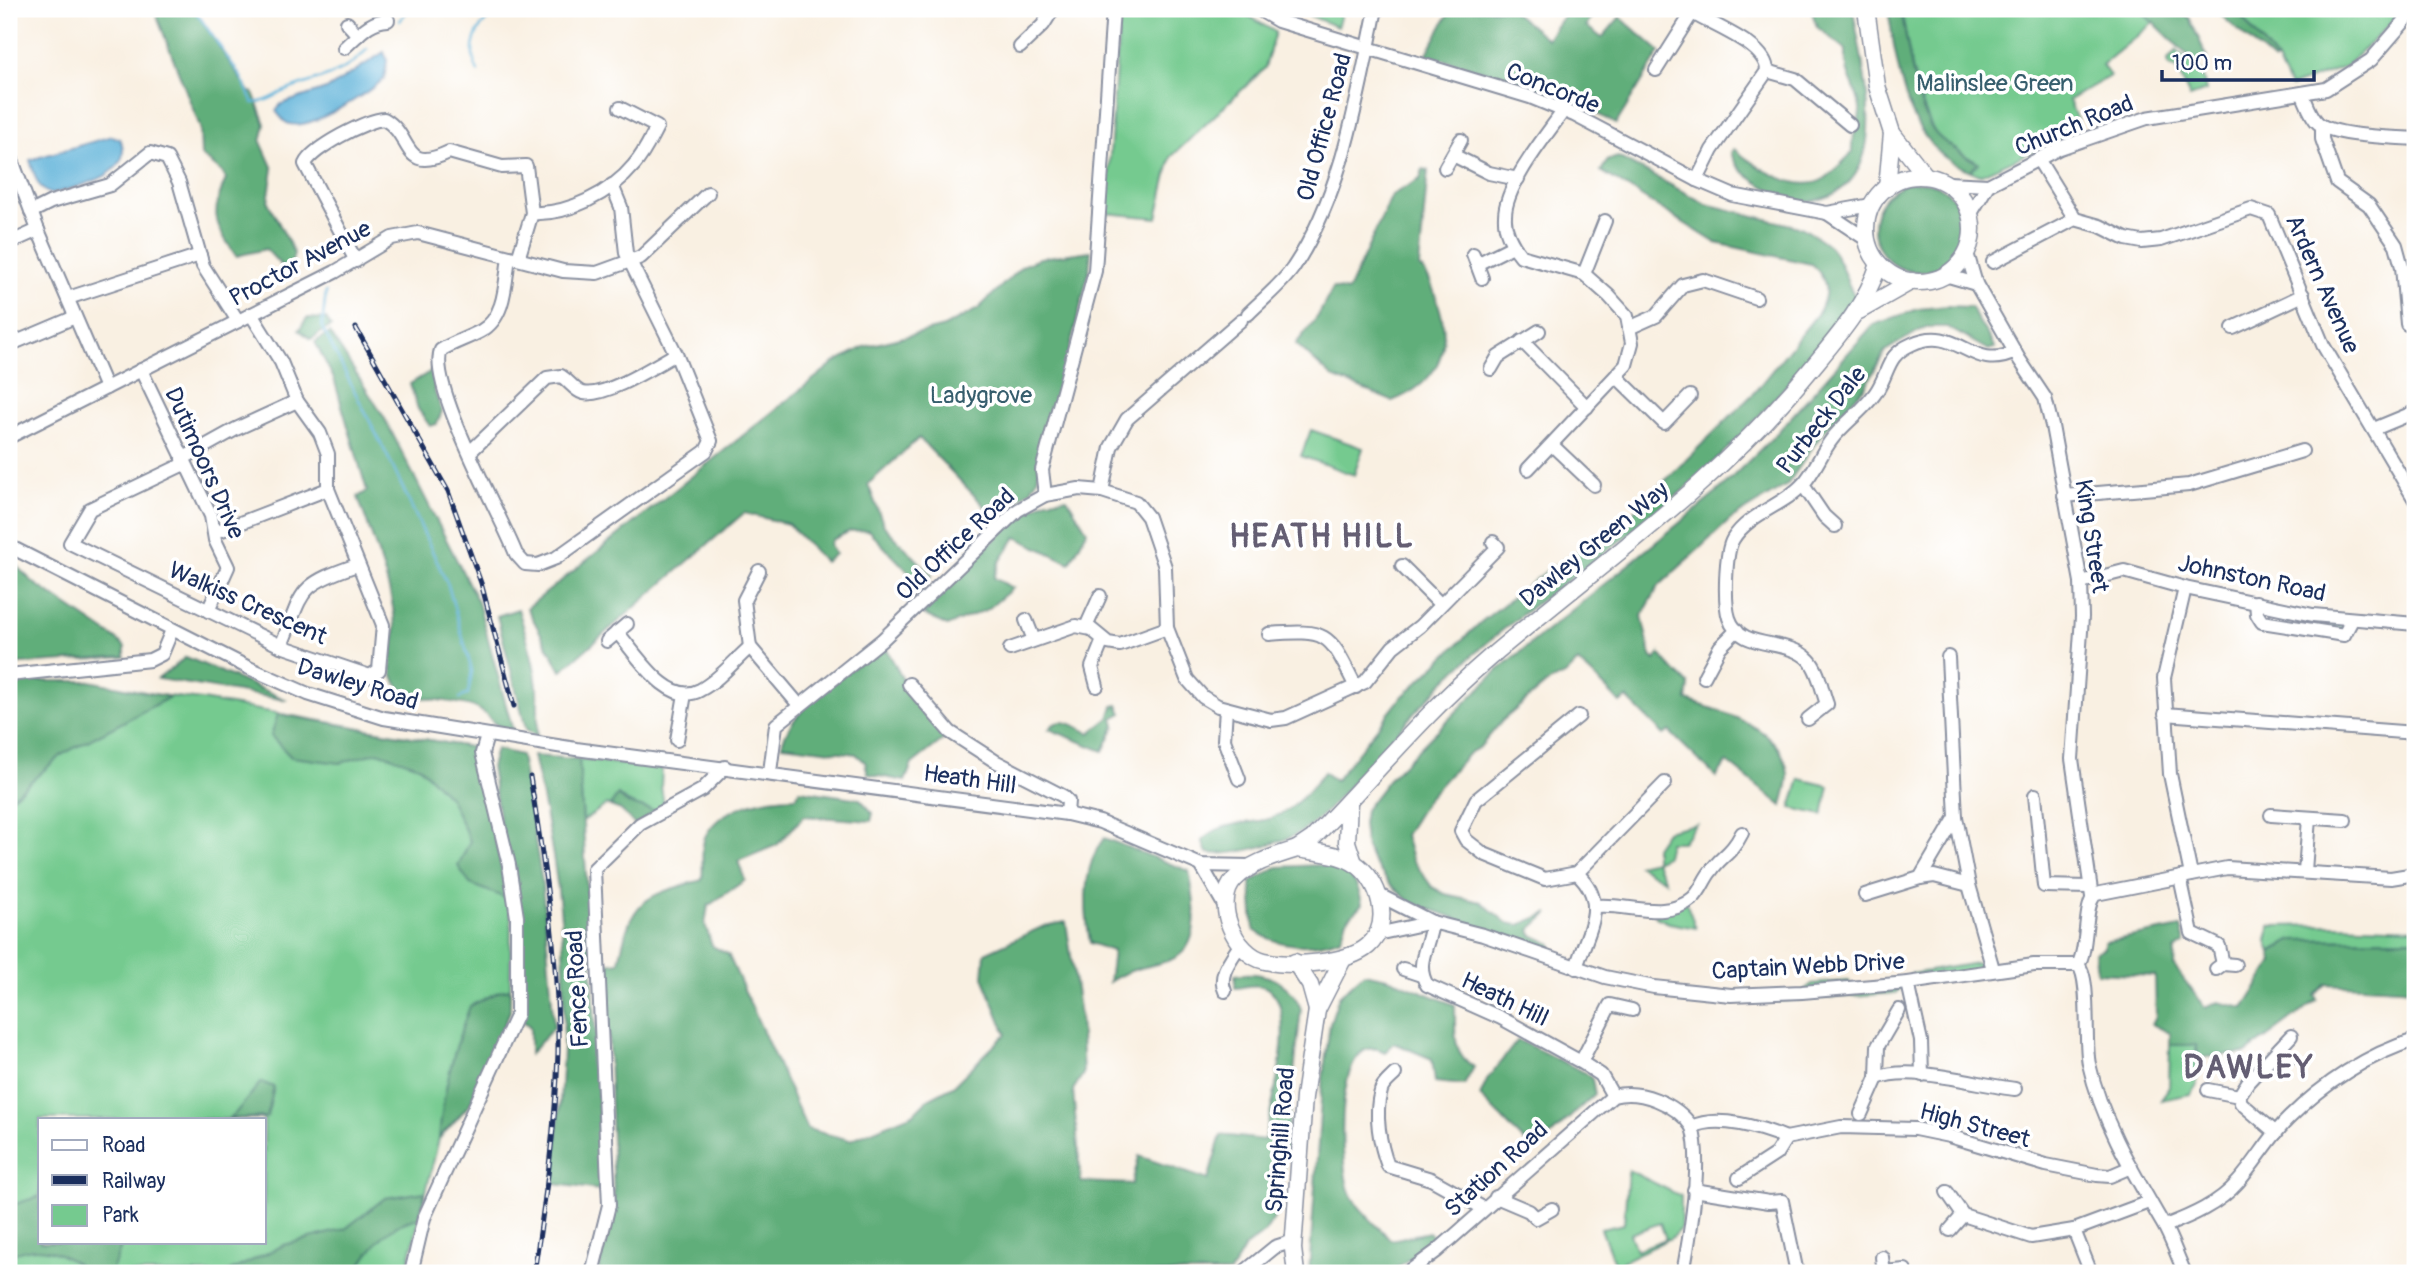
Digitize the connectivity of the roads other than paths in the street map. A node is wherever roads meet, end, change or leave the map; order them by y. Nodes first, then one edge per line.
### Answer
1 (1053, 9) edge
2 (1113, 9) edge
3 (1258, 9) edge
4 (1376, 9) edge
5 (1866, 9) edge
6 (2415, 9) edge
7 (1689, 11) edge
8 (388, 18) edge
9 (347, 23) dead end
10 (358, 35) junction
11 (1020, 47) dead end
12 (344, 48) dead end
13 (1367, 51) junction
14 (1656, 69) dead end
15 (1767, 71) junction
16 (2302, 95) junction
17 (620, 108) dead end
18 (1564, 110) junction
19 (1850, 125) dead end
20 (2322, 126) junction
21 (1892, 133) junction
22 (2415, 139) edge
23 (1461, 140) dead end
24 (9, 152) edge
25 (1453, 155) junction
26 (2038, 159) junction
27 (1446, 168) dead end
28 (1925, 175) junction
29 (1518, 179) junction
30 (1697, 180) junction
31 (1948, 183) junction
32 (1988, 184) junction
33 (612, 185) junction
34 (1887, 188) junction
35 (708, 193) dead end
36 (1871, 205) junction
37 (31, 212) junction
38 (532, 213) junction
39 (1827, 213) junction
40 (1970, 215) junction
41 (2076, 219) junction
42 (1605, 222) dead end
43 (38, 230) junction
44 (1866, 239) junction
45 (9, 243) edge
46 (1513, 246) junction
47 (1967, 253) junction
48 (200, 255) junction
49 (514, 258) junction
50 (356, 261) junction
51 (1993, 262) dead end
52 (630, 263) junction
53 (1879, 264) junction
54 (1584, 274) junction
55 (1945, 275) junction
56 (1482, 278) dead end
57 (1912, 281) junction
58 (1976, 284) junction
59 (2302, 295) junction
60 (68, 298) junction
61 (1756, 298) dead end
62 (1859, 311) junction
63 (251, 314) junction
64 (75, 317) junction
65 (238, 321) junction
66 (2407, 324) dead end
67 (1629, 328) junction
68 (2233, 328) dead end
69 (1539, 331) dead end
70 (1522, 341) junction
71 (9, 345) edge
72 (2015, 352) junction
73 (676, 354) junction
74 (1491, 369) dead end
75 (141, 370) junction
76 (1616, 376) junction
77 (106, 388) junction
78 (1690, 396) dead end
79 (297, 401) junction
80 (1587, 407) junction
81 (2415, 412) edge
82 (2374, 429) junction
83 (9, 437) edge
84 (1552, 444) junction
85 (2302, 451) dead end
86 (470, 452) junction
87 (183, 462) junction
88 (1528, 470) dead end
89 (1594, 485) dead end
90 (1803, 485) junction
91 (328, 489) junction
92 (1102, 491) junction
93 (1045, 495) junction
94 (2064, 496) junction
95 (2415, 500) edge
96 (1835, 526) dead end
97 (214, 529) junction
98 (1493, 542) dead end
99 (9, 546) edge
100 (356, 565) junction
101 (1402, 566) dead end
102 (759, 570) dead end
103 (2081, 582) junction
104 (2185, 588) junction
105 (1100, 596) dead end
106 (2256, 602) junction
107 (1440, 604) junction
108 (208, 611) junction
109 (1026, 620) dead end
110 (2352, 620) junction
111 (2415, 621) edge
112 (1086, 627) junction
113 (1167, 628) junction
114 (172, 630) junction
115 (1737, 630) junction
116 (617, 632) dead end
117 (1269, 634) dead end
118 (1034, 640) junction
119 (1103, 640) junction
120 (281, 646) junction
121 (750, 647) junction
122 (1010, 649) dead end
123 (1948, 657) dead end
124 (9, 675) edge
125 (1704, 677) dead end
126 (909, 684) dead end
127 (1097, 685) dead end
128 (1356, 687) junction
129 (685, 694) junction
130 (799, 705) junction
131 (1226, 708) junction
132 (2165, 713) junction
133 (1579, 716) dead end
134 (1808, 719) dead end
135 (2415, 733) edge
136 (487, 736) junction
137 (677, 740) dead end
138 (725, 767) junction
139 (770, 772) junction
140 (1239, 779) dead end
141 (1665, 783) dead end
142 (2035, 795) dead end
143 (1349, 802) junction
144 (1067, 814) junction
145 (2271, 815) dead end
146 (1956, 817) junction
147 (2309, 818) junction
148 (2345, 820) dead end
149 (1742, 833) dead end
150 (1297, 849) junction
151 (1354, 863) junction
152 (1201, 865) junction
153 (1251, 866) junction
154 (2305, 871) junction
155 (1577, 873) junction
156 (2415, 874) edge
157 (2186, 876) junction
158 (1920, 878) junction
159 (1969, 885) junction
160 (2090, 892) junction
161 (1379, 895) junction
162 (1865, 895) dead end
163 (1597, 906) junction
164 (1227, 910) junction
165 (1432, 922) junction
166 (1377, 934) junction
167 (1240, 945) junction
168 (1343, 959) junction
169 (1295, 962) junction
170 (2073, 964) junction
171 (2224, 966) dead end
172 (1576, 968) junction
173 (1403, 969) dead end
174 (1421, 969) junction
175 (1993, 969) junction
176 (1908, 983) junction
177 (1225, 991) dead end
178 (1317, 1010) junction
179 (1632, 1010) dead end
180 (1899, 1010) dead end
181 (2291, 1036) dead end
182 (2415, 1040) edge
183 (2280, 1048) junction
184 (2289, 1058) dead end
185 (1581, 1062) junction
186 (1395, 1074) dead end
187 (1922, 1075) junction
188 (1877, 1079) junction
189 (2015, 1089) dead end
190 (2208, 1090) dead end
191 (1613, 1096) junction
192 (2239, 1096) junction
193 (1861, 1114) dead end
194 (1697, 1124) junction
195 (2276, 1133) junction
196 (1786, 1139) junction
197 (2131, 1167) junction
198 (1740, 1178) dead end
199 (1694, 1190) junction
200 (1947, 1192) dead end
201 (1496, 1197) junction
202 (2148, 1202) junction
203 (1483, 1209) junction
204 (1552, 1209) dead end
205 (1963, 1215) junction
206 (2165, 1226) junction
207 (1950, 1230) dead end
208 (2074, 1230) junction
209 (1294, 1248) junction
210 (1882, 1257) dead end
211 (1905, 1270) dead end
212 (411, 1273) edge
213 (592, 1273) edge
214 (1243, 1273) edge
215 (1296, 1273) edge
216 (1407, 1273) edge
217 (1683, 1273) edge
218 (1797, 1273) edge
219 (1884, 1273) edge
220 (2091, 1273) edge
221 (2185, 1273) edge

1 - 11 street
2 - 93 street
3 - 13 street, Concorde
4 - 13 street, Old Office Road
5 - 21 main road
6 - 16 street, Church Road
7 - 14 street
7 - 15 street
8 - 10 street
9 - 10 street
10 - 12 street
13 - 18 street, Concorde
13 - 92 street, Old Office Road
15 - 19 street
15 - 30 street
16 - 20 street
16 - 26 street, Church Road
17 - 33 street
18 - 29 street
18 - 30 street, Concorde
20 - 22 street
20 - 66 street
21 - 28 main road
21 - 34 main road
23 - 25 street
24 - 37 street
25 - 27 street
25 - 29 street
26 - 32 street, Church Road
26 - 41 street
28 - 31 main road
28 - 34 main road
29 - 46 street
30 - 39 street, Concorde
31 - 32 street, Church Road
31 - 40 main road
32 - 40 street
33 - 38 street
33 - 52 street
34 - 36 main road
35 - 52 street, Proctor Avenue
36 - 39 street, Concorde
36 - 44 main road
37 - 43 street
37 - 48 street
38 - 49 street
38 - 50 street
39 - 44 street, Concorde
40 - 47 main road
41 - 51 street
41 - 59 street, Ardern Avenue
42 - 54 street
43 - 45 street
43 - 60 street
44 - 53 main road
46 - 54 street
46 - 56 street
47 - 55 main road
47 - 58 street, King Street
48 - 60 street
48 - 65 street
49 - 50 street, Proctor Avenue
49 - 52 street, Proctor Avenue
49 - 86 street
50 - 63 street, Proctor Avenue
52 - 73 street
53 - 57 main road
53 - 62 main road, Dawley Green Way
54 - 67 street
55 - 57 main road
55 - 58 street
57 - 62 main road, Dawley Green Way
58 - 72 street, King Street
59 - 68 street
59 - 82 street, Ardern Avenue
60 - 64 street
61 - 67 street
62 - 143 main road, Dawley Green Way
63 - 65 street, Proctor Avenue
63 - 79 street, Walkiss Crescent
64 - 71 street
64 - 77 street
65 - 75 street, Proctor Avenue
67 - 76 street
69 - 70 street
70 - 74 street
70 - 80 street
72 - 90 street, Purbeck Dale
72 - 94 street, King Street
73 - 86 street
73 - 86 street
75 - 77 street, Proctor Avenue
75 - 87 street, Dutimoors Drive
76 - 78 street
76 - 80 street
77 - 83 street, Proctor Avenue
79 - 87 street
79 - 91 street, Walkiss Crescent
80 - 84 street
81 - 82 street
82 - 95 street, Ardern Avenue
84 - 88 street
84 - 89 street
85 - 94 street
87 - 97 street, Dutimoors Drive
87 - 108 street, Walkiss Crescent
90 - 96 street
90 - 115 street, Purbeck Dale
91 - 97 street
91 - 100 street, Walkiss Crescent
92 - 93 street, Old Office Road
92 - 113 street
93 - 130 street, Old Office Road
94 - 103 street, King Street
97 - 108 street, Dutimoors Drive
98 - 107 street
99 - 114 street, Dawley Road
100 - 120 street
100 - 120 street, Walkiss Crescent
101 - 107 street
102 - 121 street
103 - 104 street, Johnston Road
103 - 160 street, King Street
104 - 106 street, Johnston Road
104 - 132 street
105 - 112 street
106 - 110 street, Johnston Road
106 - 110 street
107 - 128 street
108 - 120 street, Walkiss Crescent
109 - 118 street
110 - 111 street, Johnston Road
112 - 118 street
112 - 119 street
113 - 119 street
113 - 131 street
114 - 124 street
114 - 136 street, Dawley Road
115 - 125 street
115 - 134 street
116 - 129 street
117 - 128 street
118 - 122 street
119 - 127 street
121 - 129 street
121 - 130 street
123 - 146 street
126 - 144 street
128 - 131 street
129 - 137 street
130 - 139 street, Old Office Road
131 - 140 street
132 - 135 street
132 - 157 street
133 - 155 street
136 - 138 street, Dawley Road
136 - 212 street
138 - 139 street, Heath Hill
138 - 213 street, Fence Road
139 - 144 street, Heath Hill
141 - 155 street
142 - 160 street
143 - 150 main road, Dawley Green Way
143 - 151 main road
144 - 152 street, Heath Hill
145 - 147 street
146 - 158 street
146 - 159 street
147 - 148 street
147 - 154 street
149 - 163 street
150 - 151 main road
150 - 153 main road
151 - 161 main road
152 - 153 street, Heath Hill
152 - 164 street
153 - 164 main road
154 - 156 street
154 - 157 street
155 - 163 street
157 - 160 street
157 - 171 street
158 - 159 street
158 - 162 street
159 - 175 street
160 - 170 street, King Street
161 - 165 street, Captain Webb Drive
161 - 166 main road
163 - 172 street
164 - 167 main road
165 - 166 street, Captain Webb Drive
165 - 172 street, Captain Webb Drive
165 - 174 street
166 - 168 main road
167 - 169 main road
167 - 177 street
168 - 169 main road
168 - 178 main road, Springhill Road
169 - 178 main road, Springhill Road
170 - 175 street, Captain Webb Drive
170 - 197 street
172 - 176 street, Captain Webb Drive
173 - 174 street, Heath Hill
174 - 185 street, Heath Hill
175 - 176 street, Captain Webb Drive
176 - 187 street
178 - 209 main road, Springhill Road
179 - 185 street
180 - 188 street
181 - 183 street
182 - 195 street
183 - 184 street
183 - 192 street
185 - 191 street, Heath Hill
186 - 203 street
187 - 188 street
187 - 189 street
188 - 193 street
190 - 192 street
191 - 194 street
191 - 201 street, Station Road
192 - 195 street
194 - 196 street
194 - 199 street
195 - 206 street
196 - 197 street, High Street
196 - 198 street
197 - 202 street
199 - 217 street
199 - 218 street
200 - 205 street
201 - 203 street, Station Road
201 - 204 street
202 - 206 street
202 - 208 street
203 - 216 street, Station Road
205 - 207 street
205 - 208 street
206 - 221 street
208 - 220 street
209 - 214 street
209 - 215 main road, Springhill Road
210 - 219 street
211 - 219 street

